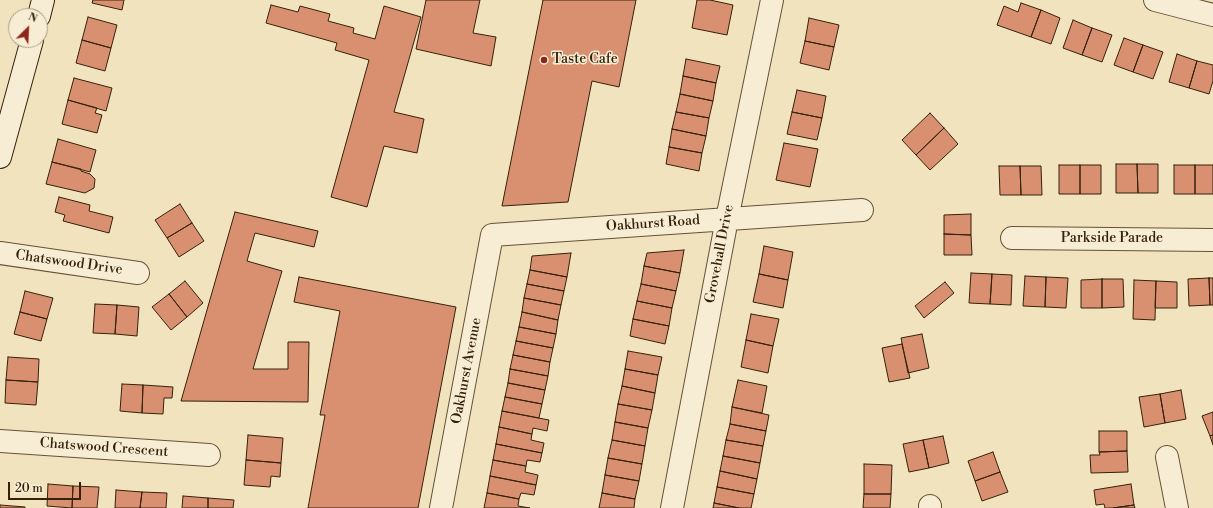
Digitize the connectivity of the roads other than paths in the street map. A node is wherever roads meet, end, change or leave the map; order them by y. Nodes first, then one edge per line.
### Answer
1 (772, 0) edge
2 (1155, 0) edge
3 (1213, 16) edge
4 (30, 48) edge
5 (0, 157) edge
6 (862, 210) dead end
7 (727, 219) junction
8 (492, 234) joint
9 (1012, 238) dead end
10 (1213, 240) edge
11 (0, 253) edge
12 (138, 272) dead end
13 (0, 441) edge
14 (209, 455) dead end
15 (1167, 457) dead end
16 (441, 508) edge
17 (672, 508) edge
18 (1177, 508) edge

1 - 7 street, Grovehall Drive
2 - 3 street
4 - 5 street
6 - 7 street, Oakhurst Road
7 - 8 street, Oakhurst Road
7 - 17 street, Grovehall Drive
8 - 16 street, Oakhurst Avenue
9 - 10 street, Parkside Parade
11 - 12 street, Chatswood Drive
13 - 14 street, Chatswood Crescent
15 - 18 street

